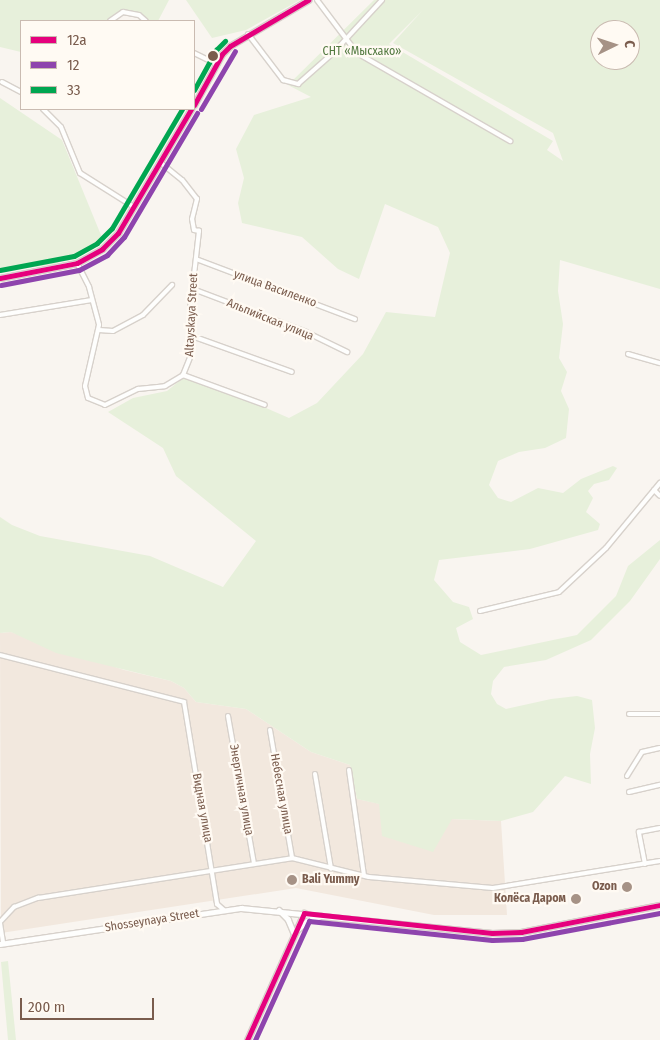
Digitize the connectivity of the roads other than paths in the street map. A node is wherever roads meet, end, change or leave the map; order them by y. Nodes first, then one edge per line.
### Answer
1 (308, 0) edge
2 (317, 0) edge
3 (382, 0) edge
4 (111, 20) edge
5 (145, 20) edge
6 (248, 34) junction
7 (347, 38) junction
8 (195, 53) edge
9 (217, 64) junction
10 (2, 82) dead end
11 (20, 91) edge
12 (195, 103) edge
13 (44, 110) edge
14 (190, 110) edge
15 (510, 141) dead end
16 (161, 163) junction
17 (134, 207) junction
18 (196, 259) junction
19 (77, 263) junction
20 (0, 278) edge
21 (172, 285) dead end
22 (193, 289) junction
23 (92, 300) junction
24 (0, 315) edge
25 (355, 319) dead end
26 (99, 330) junction
27 (192, 336) junction
28 (347, 352) dead end
29 (628, 354) dead end
30 (660, 363) edge
31 (292, 372) dead end
32 (183, 375) junction
33 (265, 406) dead end
34 (660, 483) edge
35 (654, 490) junction
36 (660, 496) edge
37 (480, 611) dead end
38 (0, 655) edge
39 (629, 714) dead end
40 (660, 714) edge
41 (228, 716) dead end
42 (270, 730) dead end
43 (660, 748) edge
44 (349, 770) dead end
45 (315, 774) dead end
46 (627, 776) dead end
47 (660, 785) edge
48 (629, 792) dead end
49 (660, 828) edge
50 (292, 858) junction
51 (660, 861) edge
52 (254, 864) junction
53 (645, 864) junction
54 (331, 869) junction
55 (212, 870) junction
56 (364, 876) junction
57 (660, 905) edge
58 (224, 910) junction
59 (279, 910) junction
60 (304, 913) junction
61 (324, 915) junction
62 (0, 923) edge
63 (294, 934) junction
64 (2, 943) edge
65 (247, 1040) edge

1 - 6 street
2 - 7 street
3 - 7 street
4 - 5 street
6 - 7 street
6 - 9 street
7 - 15 street
8 - 9 street
9 - 12 street
10 - 11 street
13 - 17 street
14 - 16 street
16 - 17 street
16 - 18 street, Altayskaya Street
17 - 19 street
18 - 22 street, Altayskaya Street
18 - 25 street, улица Василенко
19 - 20 street
19 - 23 street
21 - 26 street
22 - 27 street, Altayskaya Street
22 - 28 street, Альпийская улица
23 - 24 street
23 - 26 street
26 - 32 street, Altayskaya Street
27 - 31 street
27 - 32 street, Altayskaya Street
29 - 30 street
32 - 33 street
34 - 35 street
35 - 36 street
35 - 37 street
38 - 55 street, Видная улица
39 - 40 street
41 - 52 street, Энергичная улица
42 - 50 street, Небесная улица
43 - 46 street
44 - 56 street
45 - 54 street
47 - 48 street
49 - 53 street
50 - 52 street
50 - 54 street
51 - 53 street
52 - 55 street
53 - 56 street
54 - 56 street
55 - 58 street, Видная улица
55 - 62 street
57 - 61 street, Shosseynaya Street
58 - 59 street, Shosseynaya Street
58 - 64 street, Shosseynaya Street
59 - 60 street, Shosseynaya Street
59 - 63 street
60 - 61 street, Shosseynaya Street
60 - 63 street
61 - 63 street
62 - 64 street
63 - 65 street

